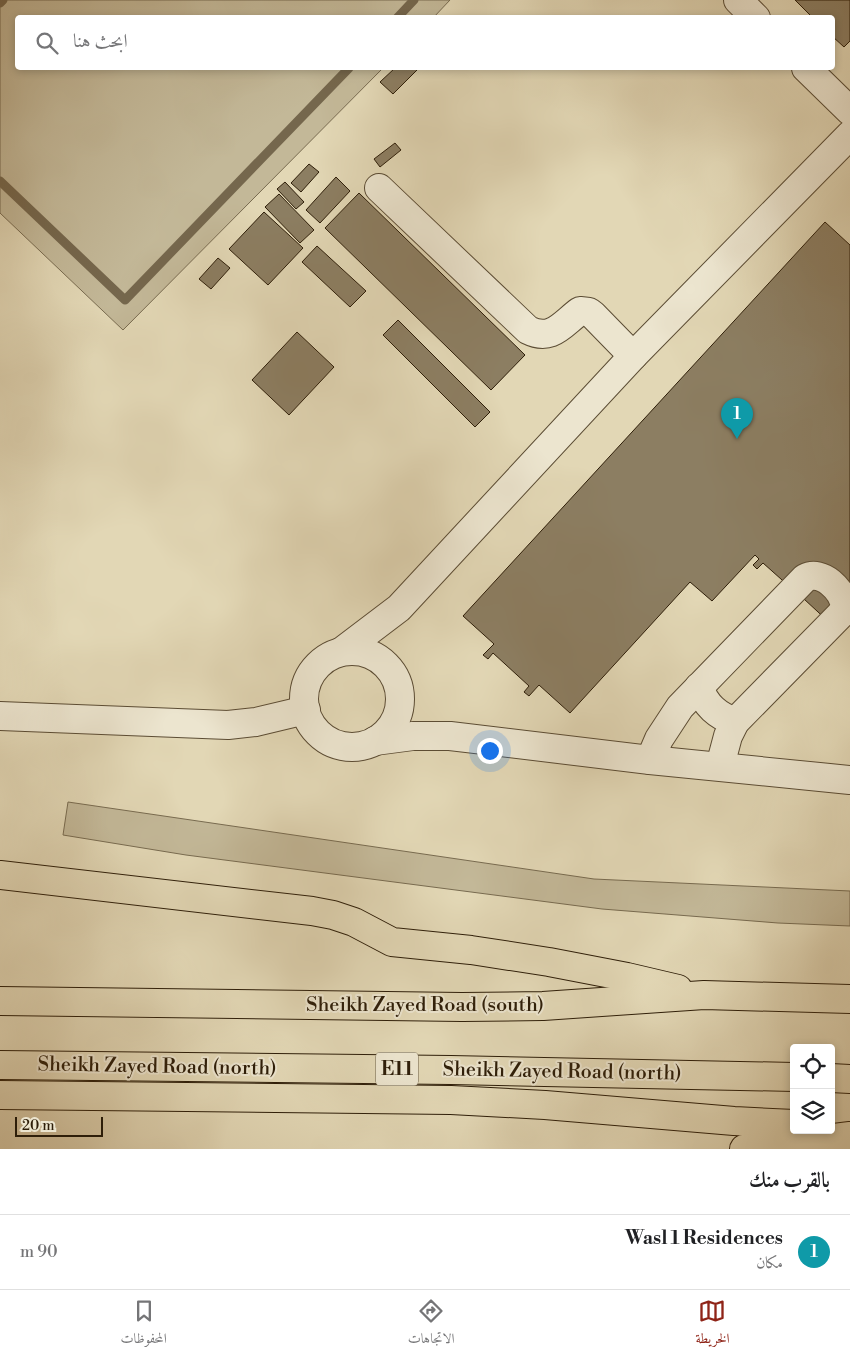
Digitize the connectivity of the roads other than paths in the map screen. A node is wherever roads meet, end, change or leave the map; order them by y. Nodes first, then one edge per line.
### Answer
1 (738, 0) edge
2 (753, 15) edge
3 (808, 70) edge
4 (850, 111) edge
5 (850, 135) edge
6 (379, 188) dead end
7 (633, 356) junction
8 (399, 608) junction
9 (341, 652) junction
10 (384, 663) junction
11 (699, 687) junction
12 (400, 698) junction
13 (306, 710) junction
14 (0, 716) edge
15 (736, 722) junction
16 (450, 736) junction
17 (375, 741) junction
18 (650, 760) junction
19 (720, 766) junction
20 (850, 780) edge
21 (0, 875) edge
22 (704, 995) junction
23 (850, 999) edge
24 (0, 1001) edge
25 (0, 1065) edge
26 (790, 1078) edge
27 (835, 1078) edge
28 (850, 1079) edge
29 (0, 1095) edge
30 (790, 1124) edge
31 (835, 1125) edge
32 (850, 1126) edge
33 (850, 1136) edge
34 (744, 1149) edge

1 - 2 street
3 - 4 street
5 - 7 street
6 - 7 street
7 - 8 street
8 - 9 street
8 - 10 street
9 - 10 street
9 - 13 street
10 - 12 street
11 - 15 street
11 - 15 street
11 - 18 street
12 - 16 street
12 - 17 street
13 - 14 street
13 - 17 street
15 - 19 street
16 - 17 street
16 - 18 street
18 - 19 street
19 - 20 street
21 - 22 highway
22 - 23 highway, Sheikh Zayed Road (south)
22 - 24 highway, Sheikh Zayed Road (south)
25 - 26 highway, Sheikh Zayed Road (north) / E11
27 - 28 highway
29 - 30 highway
31 - 32 highway
33 - 34 highway

